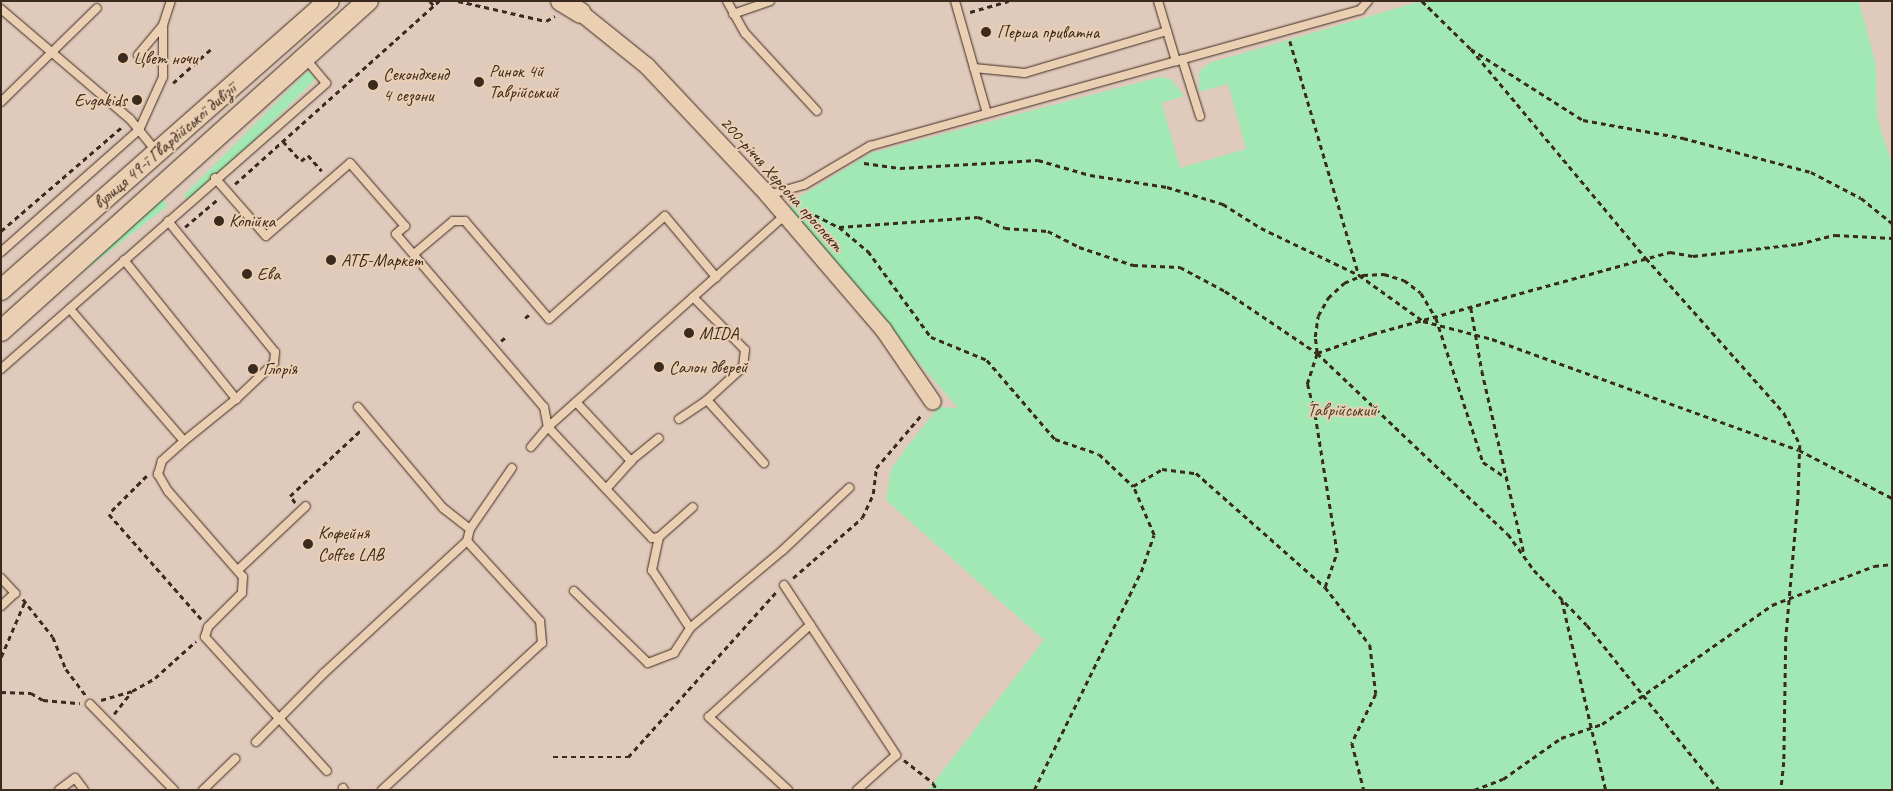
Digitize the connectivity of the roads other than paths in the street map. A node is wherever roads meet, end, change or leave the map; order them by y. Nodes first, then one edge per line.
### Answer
1 (171, 1) edge
2 (329, 1) edge
3 (368, 1) edge
4 (561, 1) edge
5 (727, 1) edge
6 (770, 1) edge
7 (954, 1) edge
8 (1158, 1) edge
9 (1368, 1) edge
10 (577, 7) edge
11 (97, 8) dead end
12 (1, 9) edge
13 (733, 14) junction
14 (163, 25) junction
15 (1167, 31) junction
16 (50, 53) junction
17 (138, 55) dead end
18 (304, 57) junction
19 (1179, 60) junction
20 (974, 68) junction
21 (278, 79) junction
22 (1, 102) edge
23 (817, 111) dead end
24 (987, 113) junction
25 (1200, 116) dead end
26 (139, 130) junction
27 (158, 153) junction
28 (215, 178) junction
29 (768, 196) junction
30 (785, 215) junction
31 (168, 222) junction
32 (1, 252) edge
33 (414, 254) junction
34 (124, 260) junction
35 (64, 275) junction
36 (716, 277) junction
37 (1, 290) edge
38 (693, 297) junction
39 (70, 309) junction
40 (1, 330) edge
41 (1, 369) edge
42 (236, 399) junction
43 (707, 400) junction
44 (576, 402) junction
45 (932, 402) road end
46 (358, 407) dead end
47 (679, 419) dead end
48 (548, 427) junction
49 (659, 438) dead end
50 (184, 441) junction
51 (531, 447) dead end
52 (631, 461) junction
53 (764, 463) dead end
54 (512, 468) dead end
55 (849, 488) dead end
56 (606, 489) junction
57 (693, 508) dead end
58 (303, 509) road end
59 (470, 529) junction
60 (659, 537) junction
61 (466, 541) junction
62 (238, 570) junction
63 (1, 578) edge
64 (784, 585) road end
65 (574, 591) dead end
66 (1, 606) edge
67 (810, 625) junction
68 (690, 628) junction
69 (90, 704) road end
70 (280, 719) junction
71 (256, 742) dead end
72 (235, 760) dead end
73 (327, 771) dead end
74 (59, 790) edge
75 (84, 790) edge
76 (174, 790) edge
77 (203, 790) edge
78 (382, 790) edge
79 (788, 790) edge
80 (857, 790) edge

1 - 14 lane
2 - 27 street, вулиця 49-ї Гвардійської дивізії
3 - 18 street
4 - 10 street
5 - 13 lane
6 - 13 lane
7 - 20 lane
8 - 15 lane
9 - 19 lane
10 - 29 street, 200-річчя Херсона проспект
11 - 16 lane
12 - 16 lane
13 - 23 lane
14 - 17 lane
14 - 26 lane
15 - 19 lane
15 - 20 lane
16 - 22 lane
16 - 26 lane
18 - 21 street, вулиця 49-ї Гвардійської дивізії
18 - 28 lane
19 - 24 lane
19 - 25 lane
20 - 24 lane
21 - 27 street
21 - 35 street, вулиця 49-ї Гвардійської дивізії
24 - 29 lane
26 - 27 lane
26 - 32 lane
27 - 35 street
27 - 37 street, вулиця 49-ї Гвардійської дивізії
28 - 31 lane
28 - 33 lane
29 - 30 street, 200-річчя Херсона проспект
30 - 36 lane
30 - 45 street, 200-річчя Херсона проспект
31 - 34 lane
31 - 42 lane
33 - 36 lane
33 - 48 lane
34 - 39 lane
34 - 42 lane
35 - 40 street, вулиця 49-ї Гвардійської дивізії
36 - 38 lane
38 - 43 lane
38 - 44 lane
39 - 41 lane
39 - 50 lane
42 - 50 lane
43 - 47 lane
43 - 53 lane
44 - 48 lane
44 - 52 lane
46 - 59 lane
48 - 51 lane
48 - 56 lane
49 - 52 lane
50 - 62 lane
52 - 56 lane
54 - 59 lane
55 - 68 lane
56 - 60 lane
57 - 60 lane
58 - 62 lane
59 - 61 lane
60 - 68 lane
61 - 70 lane
61 - 78 lane
62 - 70 lane
63 - 66 lane
64 - 67 lane
65 - 68 lane
67 - 79 lane
67 - 80 lane
69 - 76 lane
70 - 71 lane
70 - 73 lane
72 - 77 lane
74 - 75 lane

